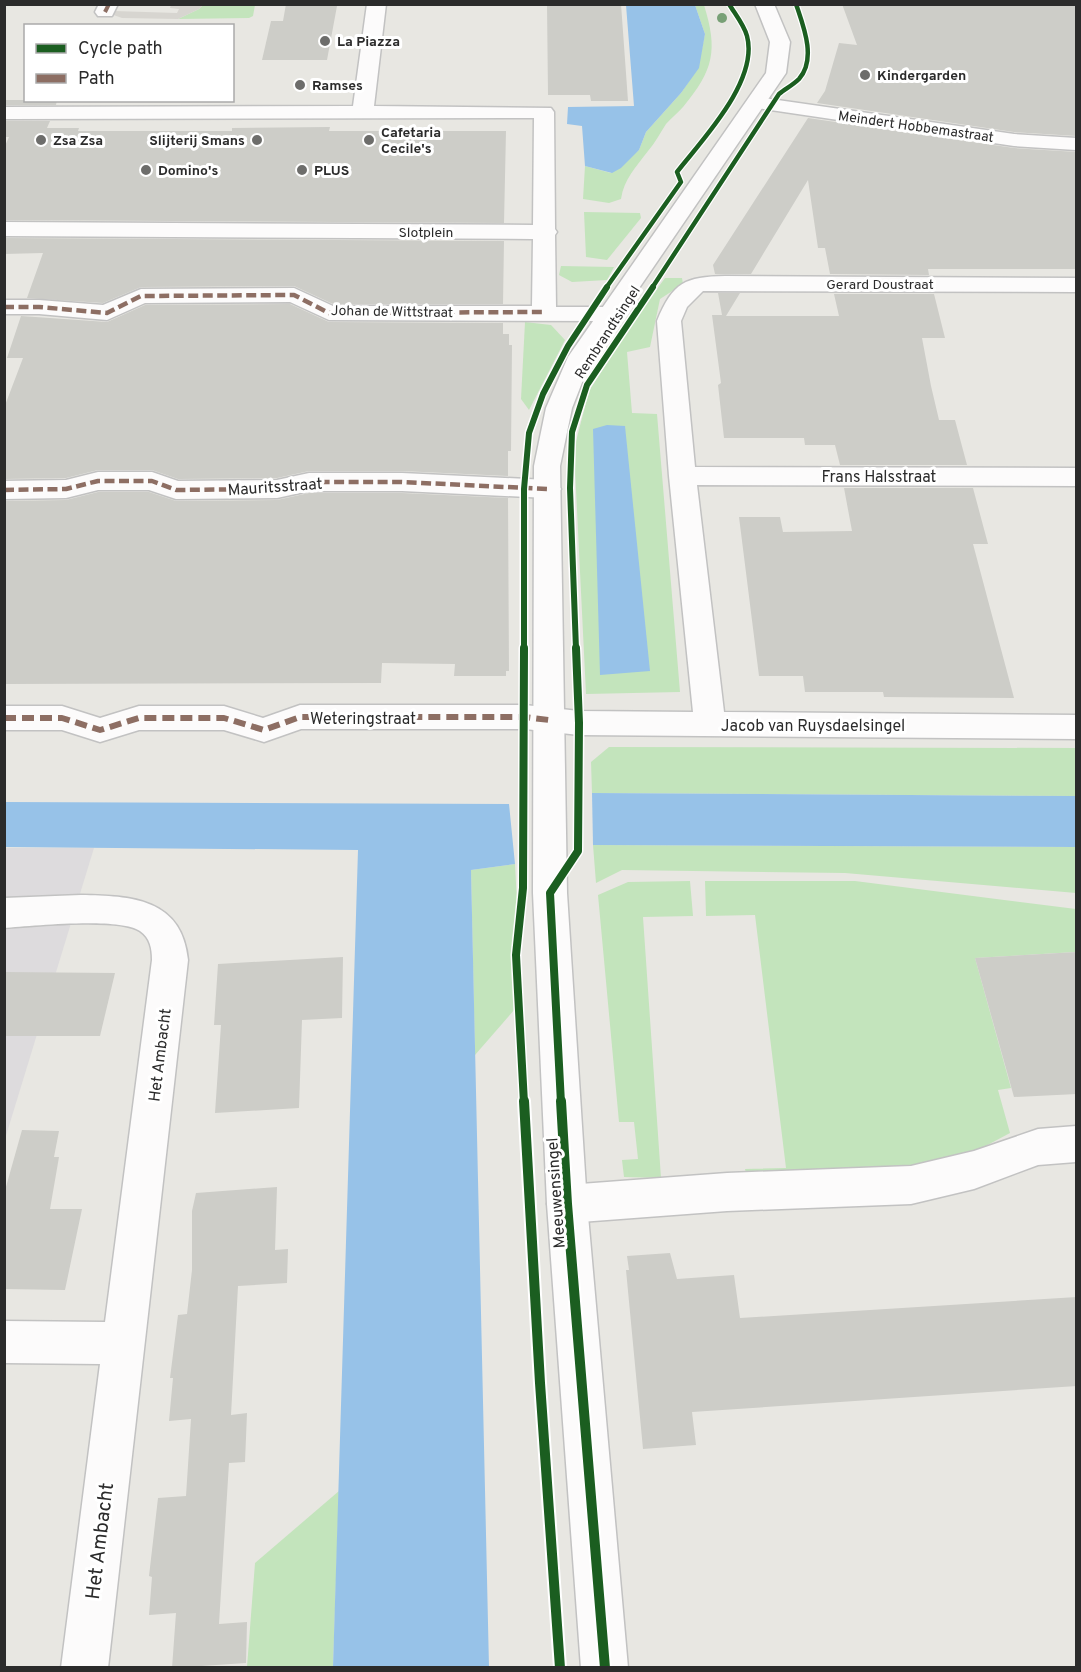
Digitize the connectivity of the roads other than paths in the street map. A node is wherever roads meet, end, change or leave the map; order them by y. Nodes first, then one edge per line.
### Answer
1 (377, 4) edge
2 (764, 4) edge
3 (757, 104) junction
4 (363, 111) junction
5 (4, 113) edge
6 (1077, 144) edge
7 (4, 230) edge
8 (546, 232) junction
9 (1077, 285) edge
10 (4, 307) edge
11 (544, 312) junction
12 (608, 314) junction
13 (682, 476) junction
14 (1077, 477) edge
15 (547, 489) junction
16 (4, 490) edge
17 (4, 718) edge
18 (549, 720) junction
19 (710, 724) junction
20 (1077, 727) edge
21 (4, 913) edge
22 (1077, 1144) edge
23 (567, 1204) junction
24 (4, 1342) edge
25 (124, 1343) junction
26 (84, 1668) edge
27 (605, 1668) edge

1 - 4 street
2 - 3 street, Rembrandtsingel
3 - 6 street, Meindert Hobbemastraat
3 - 12 street, Rembrandtsingel
4 - 5 street
4 - 8 street
7 - 8 street, Slotplein
8 - 11 street
9 - 13 street, Gerard Doustraat
10 - 11 street, Johan de Wittstraat
11 - 12 street, Johan de Wittstraat
12 - 15 street, Rembrandtsingel
13 - 14 street, Frans Halsstraat
13 - 19 street
15 - 16 street, Mauritsstraat
15 - 18 street, Rembrandtsingel
17 - 18 street, Weteringstraat
18 - 19 street, Jacob van Ruysdaelsingel
18 - 23 street, Meeuwensingel
19 - 20 street, Jacob van Ruysdaelsingel
21 - 25 street, Het Ambacht
22 - 23 street, Meeuwensingel
23 - 27 street, Meeuwensingel
24 - 25 street
25 - 26 street, Het Ambacht

